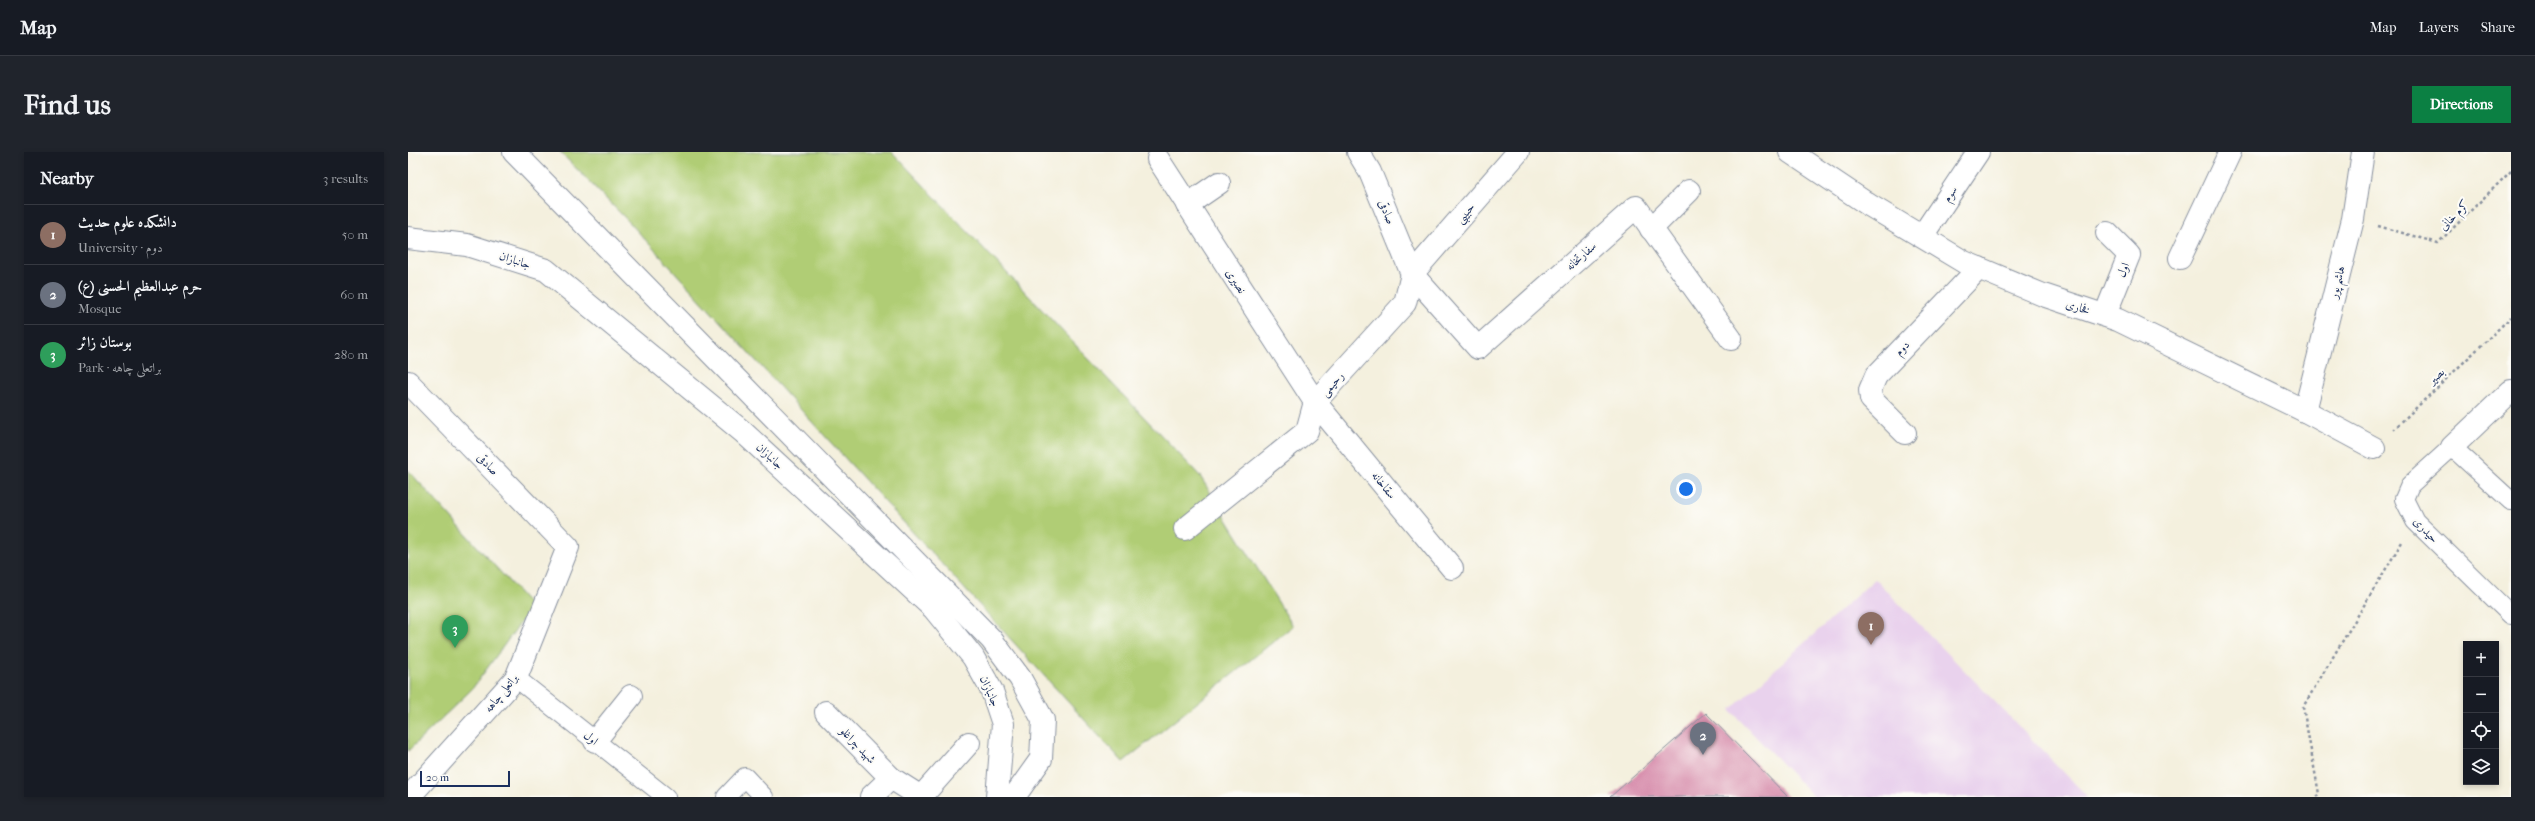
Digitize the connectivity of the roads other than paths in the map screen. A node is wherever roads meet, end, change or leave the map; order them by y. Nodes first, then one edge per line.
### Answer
1 (514, 152) edge
2 (1358, 152) edge
3 (1518, 152) edge
4 (1790, 152) edge
5 (1978, 152) edge
6 (2230, 152) edge
7 (2363, 152) edge
8 (1158, 159) dead end
9 (1219, 183) dead end
10 (1690, 191) dead end
11 (1187, 205) junction
12 (1651, 229) junction
13 (2107, 233) dead end
14 (1922, 236) junction
15 (408, 238) edge
16 (2180, 258) dead end
17 (1979, 268) junction
18 (1412, 274) junction
19 (2105, 315) junction
20 (1731, 339) dead end
21 (408, 382) edge
22 (2511, 391) edge
23 (1315, 402) junction
24 (2305, 411) junction
25 (1905, 433) dead end
26 (2452, 447) junction
27 (2374, 448) road end
28 (2511, 501) edge
29 (1186, 528) dead end
30 (568, 547) joint
31 (1452, 568) dead end
32 (2511, 615) edge
33 (516, 678) junction
34 (630, 696) dead end
35 (826, 712) dead end
36 (595, 741) junction
37 (969, 743) dead end
38 (890, 778) junction
39 (410, 797) edge
40 (666, 797) edge
41 (726, 797) edge
42 (764, 797) edge
43 (871, 797) edge
44 (921, 797) edge
45 (997, 797) edge
46 (1014, 797) edge

1 - 46 street
2 - 18 street, صادقی
3 - 18 street, حبیبی
4 - 14 street, فخاری
5 - 14 street, سوم
6 - 16 street
7 - 24 street, هاشم پور
8 - 11 street, نصیری
9 - 11 street
10 - 12 street
11 - 23 street, نصیری
12 - 18 street, سفارتخانه
12 - 20 street, سفارتخانه
13 - 19 street, اول
14 - 17 street, فخاری
15 - 45 street, جانبازان
17 - 19 street, فخاری
17 - 25 street, دوم
18 - 23 street, رحیمی
19 - 24 street, فخاری
21 - 30 street, صادقی
22 - 26 street, حیدری
23 - 29 street, رحیمی
23 - 31 street, سقاخانه
24 - 27 street, فخاری
26 - 28 lane
26 - 32 lane, حیدری
30 - 33 street, براتعلی چاهه
33 - 36 lane, اول
33 - 39 street, براتعلی چاهه
34 - 36 street
35 - 38 street, شهید چراغلو
36 - 40 lane, اول
37 - 44 street, شهید چراغلو
38 - 43 street
38 - 44 street, شهید چراغلو
41 - 42 lane

